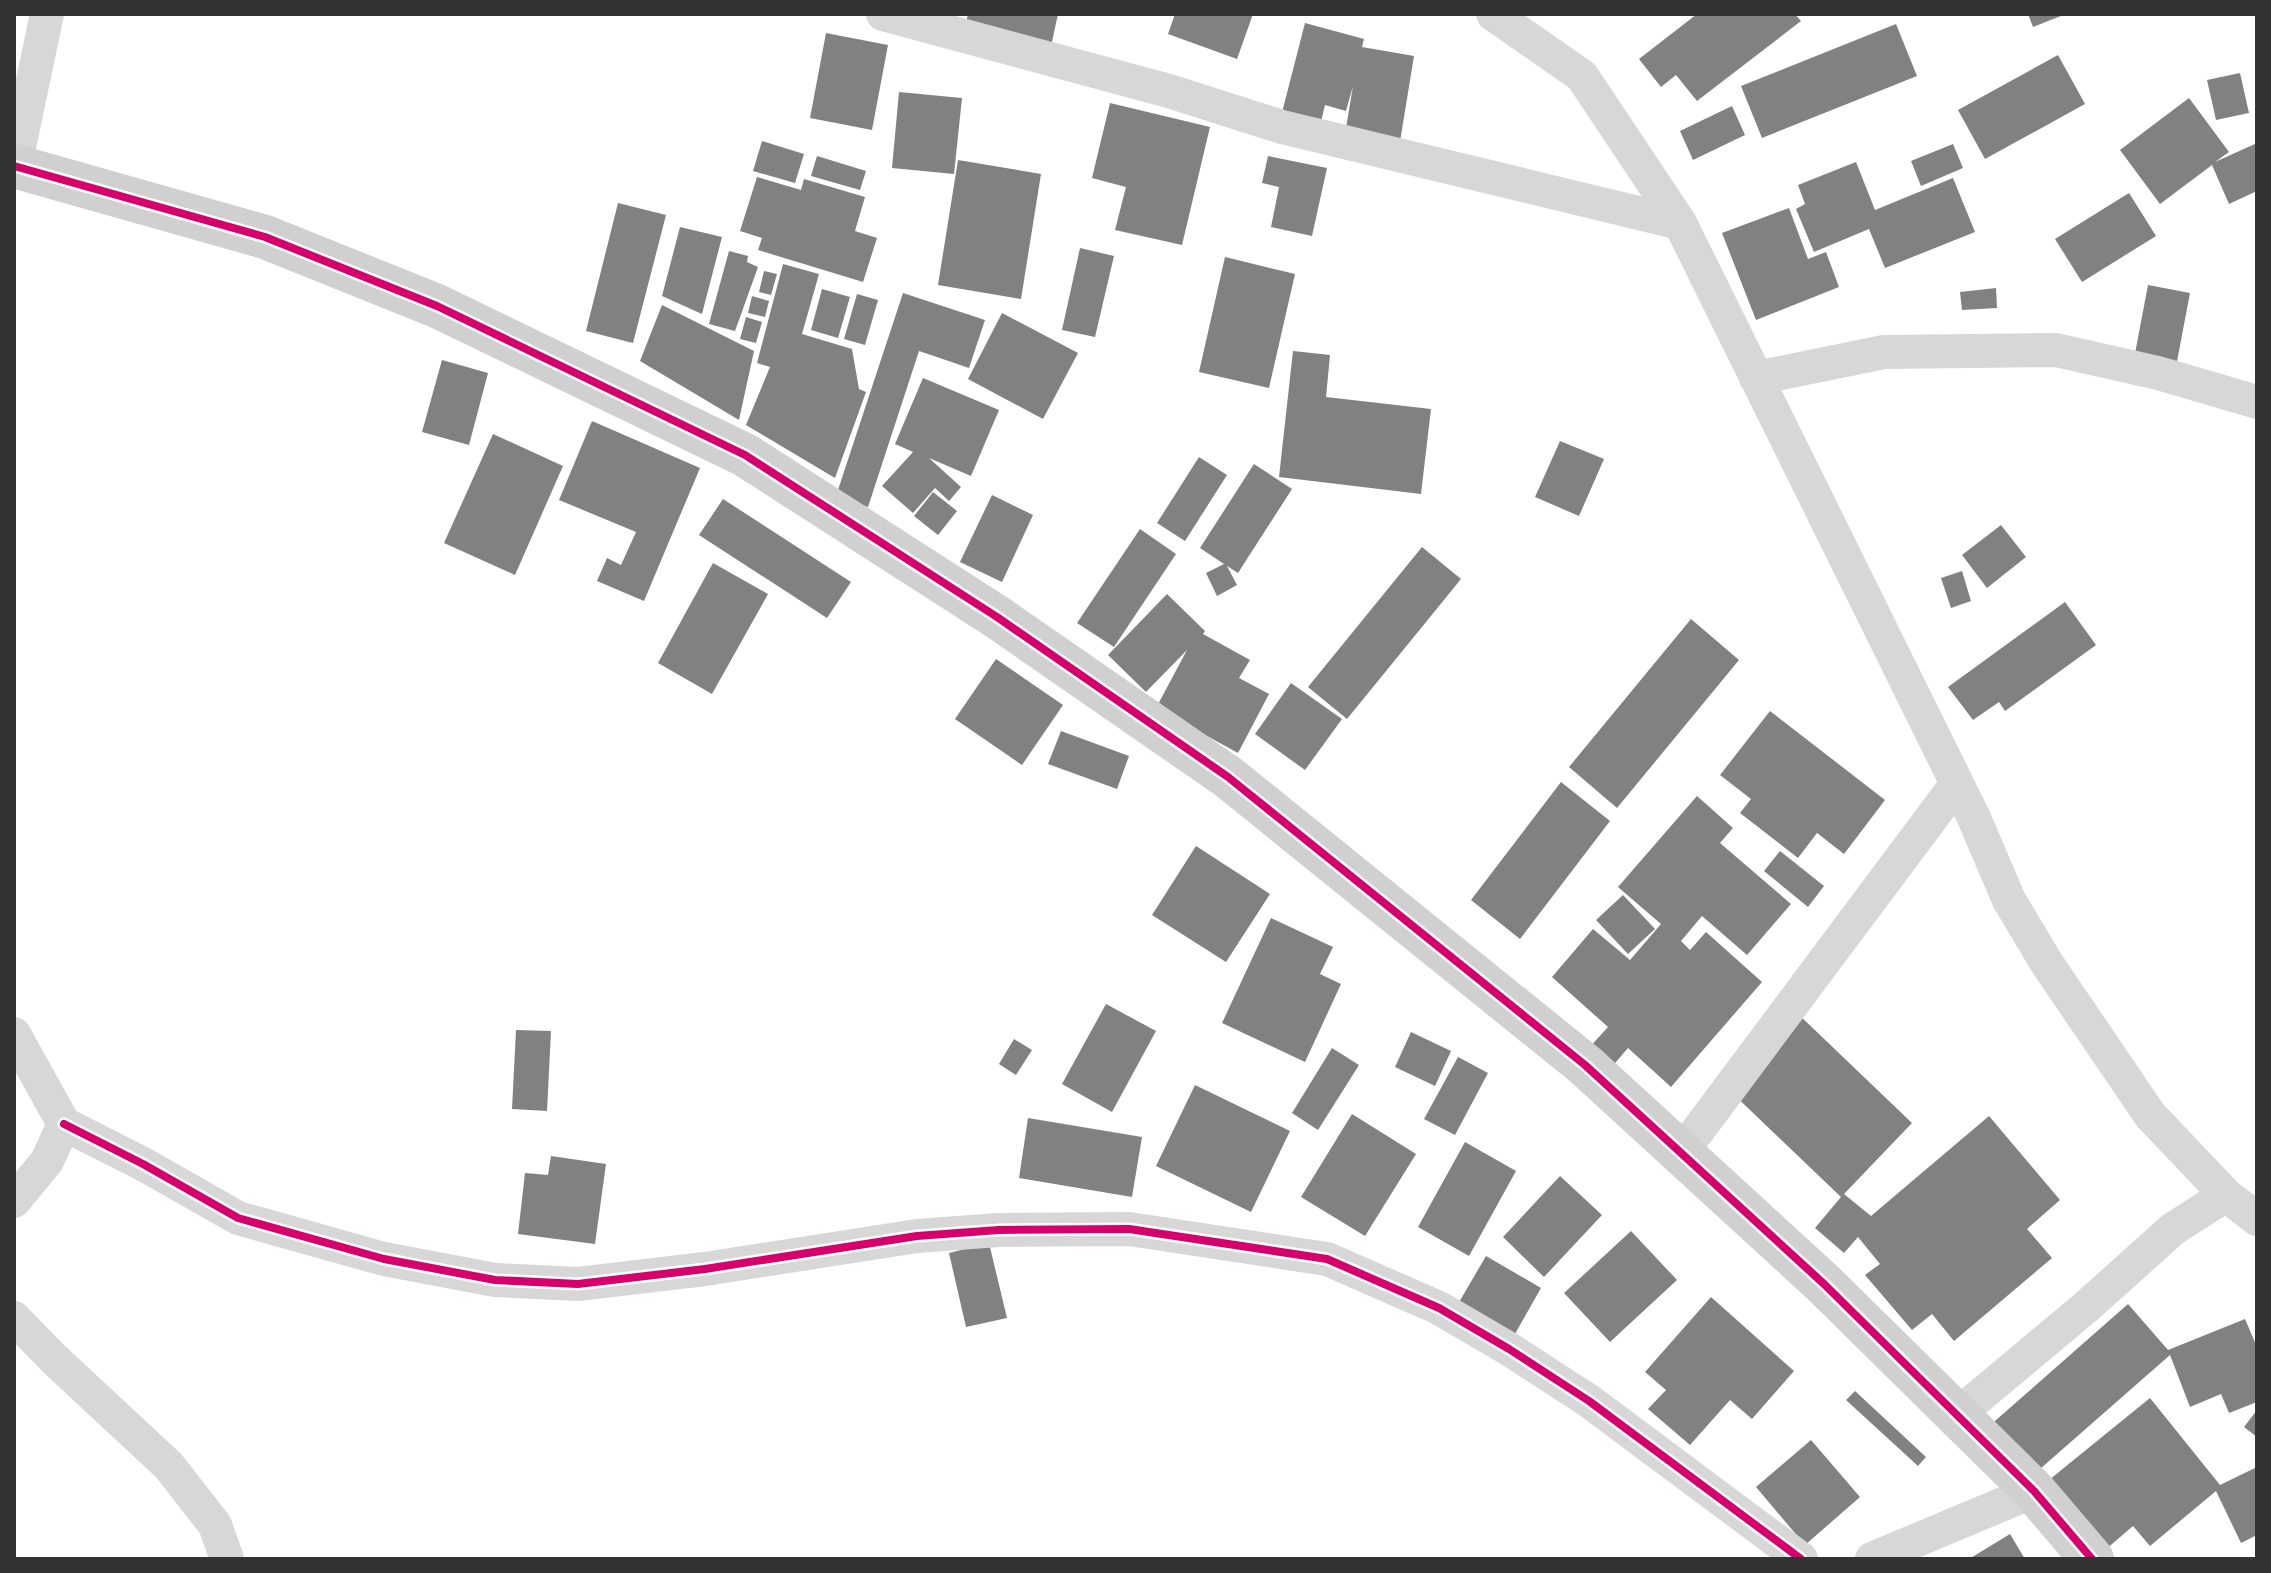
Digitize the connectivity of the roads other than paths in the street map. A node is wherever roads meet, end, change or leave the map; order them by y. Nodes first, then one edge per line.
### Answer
1 (47, 14) edge
2 (883, 14) edge
3 (1493, 14) edge
4 (1533, 14) edge
5 (1582, 76) junction
6 (14, 166) edge
7 (1680, 223) junction
8 (1756, 378) junction
9 (2257, 402) edge
10 (1956, 785) junction
11 (14, 1034) edge
12 (64, 1124) junction
13 (1681, 1153) junction
14 (47, 1161) junction
15 (14, 1166) edge
16 (2226, 1195) junction
17 (14, 1201) edge
18 (2257, 1219) edge
19 (14, 1318) edge
20 (1957, 1415) junction
21 (2034, 1491) junction
22 (227, 1559) edge
23 (1801, 1559) edge
24 (1872, 1559) edge
25 (2092, 1559) edge

1 - 6 street
2 - 7 street
3 - 5 street
4 - 5 street
5 - 7 street
6 - 13 street
7 - 8 street
8 - 9 street
8 - 10 street
10 - 13 street
10 - 16 street
11 - 12 street
12 - 14 street
12 - 23 street
13 - 20 street
14 - 15 street
14 - 17 street
16 - 18 street
16 - 20 street
19 - 22 street
20 - 21 street
21 - 24 street
21 - 25 street

